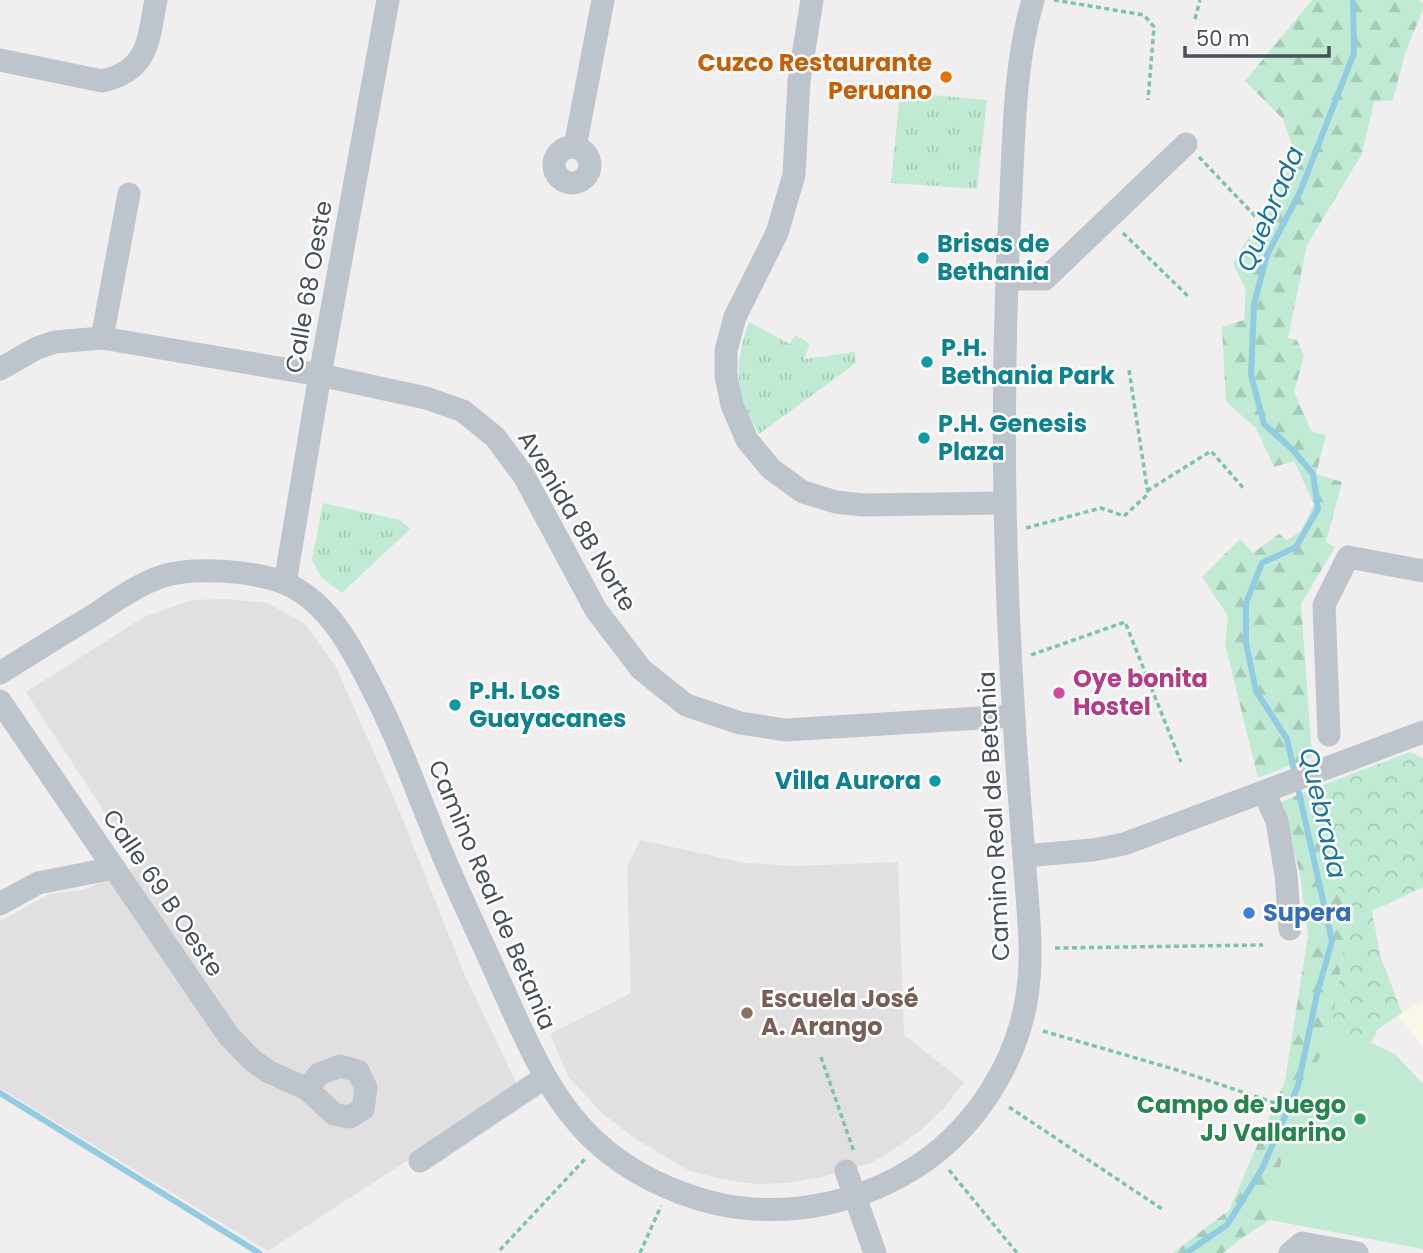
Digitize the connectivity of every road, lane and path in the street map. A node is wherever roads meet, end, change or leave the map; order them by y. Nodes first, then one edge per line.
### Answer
1 (156, 0) edge
2 (388, 0) edge
3 (603, 0) edge
4 (812, 0) edge
5 (1032, 0) edge
6 (1054, 0) edge
7 (1200, 0) edge
8 (1195, 19) dead end
9 (0, 60) edge
10 (1148, 100) dead end
11 (1186, 144) joint
12 (575, 147) dead end
13 (130, 194) dead end
14 (1256, 216) dead end
15 (1109, 219) junction
16 (1007, 279) junction
17 (1189, 297) dead end
18 (102, 338) junction
19 (0, 369) edge
20 (1129, 370) dead end
21 (320, 374) junction
22 (1245, 490) dead end
23 (1147, 491) junction
24 (1003, 503) junction
25 (1024, 528) dead end
26 (1423, 571) edge
27 (285, 583) junction
28 (1031, 655) dead end
29 (0, 673) edge
30 (0, 701) edge
31 (1013, 716) junction
32 (1423, 732) edge
33 (1329, 735) dead end
34 (1181, 762) dead end
35 (1270, 790) junction
36 (1024, 856) junction
37 (114, 868) junction
38 (0, 904) edge
39 (1290, 929) dead end
40 (1263, 946) dead end
41 (1055, 948) dead end
42 (1043, 1031) dead end
43 (821, 1058) dead end
44 (544, 1078) junction
45 (307, 1089) dead end
46 (1278, 1104) dead end
47 (1009, 1107) dead end
48 (598, 1145) junction
49 (420, 1161) dead end
50 (850, 1163) joint
51 (949, 1170) dead end
52 (669, 1188) junction
53 (855, 1195) junction
54 (1162, 1209) dead end
55 (500, 1250) dead end
56 (640, 1253) edge
57 (875, 1253) edge
58 (1017, 1253) edge
59 (1290, 1253) edge
60 (1357, 1253) edge

1 - 9 street
2 - 21 street, Calle 68 Oeste
3 - 12 street
4 - 24 street
5 - 16 street, Camino Real de Betania
6 - 10 path
7 - 8 path
11 - 14 path
11 - 15 street
13 - 18 street
15 - 16 street
15 - 17 path
16 - 24 street, Camino Real de Betania
18 - 19 street, Avenida 8B Norte
18 - 21 street, Avenida 8B Norte
20 - 23 path
21 - 27 street, Calle 68 Oeste
21 - 31 street, Avenida 8B Norte
22 - 23 path
23 - 25 path
24 - 31 street, Camino Real de Betania
26 - 33 street
27 - 29 street, Camino Real de Betania
27 - 44 street, Camino Real de Betania
28 - 34 path
30 - 37 street, Calle 69 B Oeste
31 - 36 street, Camino Real de Betania
32 - 35 street
35 - 36 street
35 - 39 street
36 - 53 street, Camino Real de Betania
37 - 38 street
37 - 45 street, Calle 69 B Oeste
40 - 41 path
42 - 46 path
43 - 50 path
44 - 48 street, Camino Real de Betania
44 - 49 street
47 - 54 path
48 - 52 street, Camino Real de Betania
48 - 55 path
50 - 53 street
51 - 58 path
52 - 53 street, Camino Real de Betania
52 - 56 path
53 - 57 street
59 - 60 street

